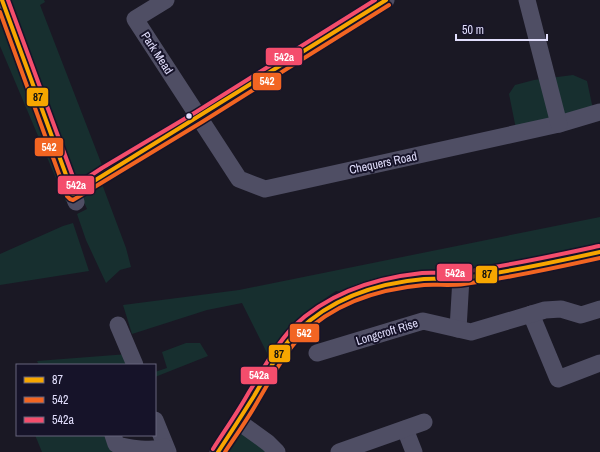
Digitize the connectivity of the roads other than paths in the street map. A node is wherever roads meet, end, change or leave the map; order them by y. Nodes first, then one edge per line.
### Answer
1 (2, 0) edge
2 (166, 0) edge
3 (386, 0) edge
4 (527, 0) edge
5 (600, 112) edge
6 (199, 117) junction
7 (559, 124) junction
8 (600, 252) edge
9 (461, 278) junction
10 (600, 309) edge
11 (531, 314) junction
12 (118, 325) dead end
13 (458, 329) junction
14 (317, 353) dead end
15 (600, 363) edge
16 (135, 364) edge
17 (156, 422) edge
18 (239, 422) junction
19 (424, 422) dead end
20 (405, 429) junction
21 (113, 436) edge
22 (167, 450) edge
23 (218, 452) edge
24 (278, 452) edge
25 (339, 452) edge
26 (414, 452) edge

1 - 6 street
2 - 6 street, Park Mead
3 - 6 street
4 - 7 street
5 - 7 street, Chequers Road
6 - 7 street, Chequers Road
8 - 9 street
9 - 13 street
9 - 18 street
10 - 11 street, Longcroft Rise
11 - 13 street, Longcroft Rise
11 - 15 street
12 - 16 street
13 - 14 street, Longcroft Rise
17 - 22 street
18 - 23 street
18 - 24 street
19 - 20 street
20 - 25 street
20 - 26 street
21 - 22 street

